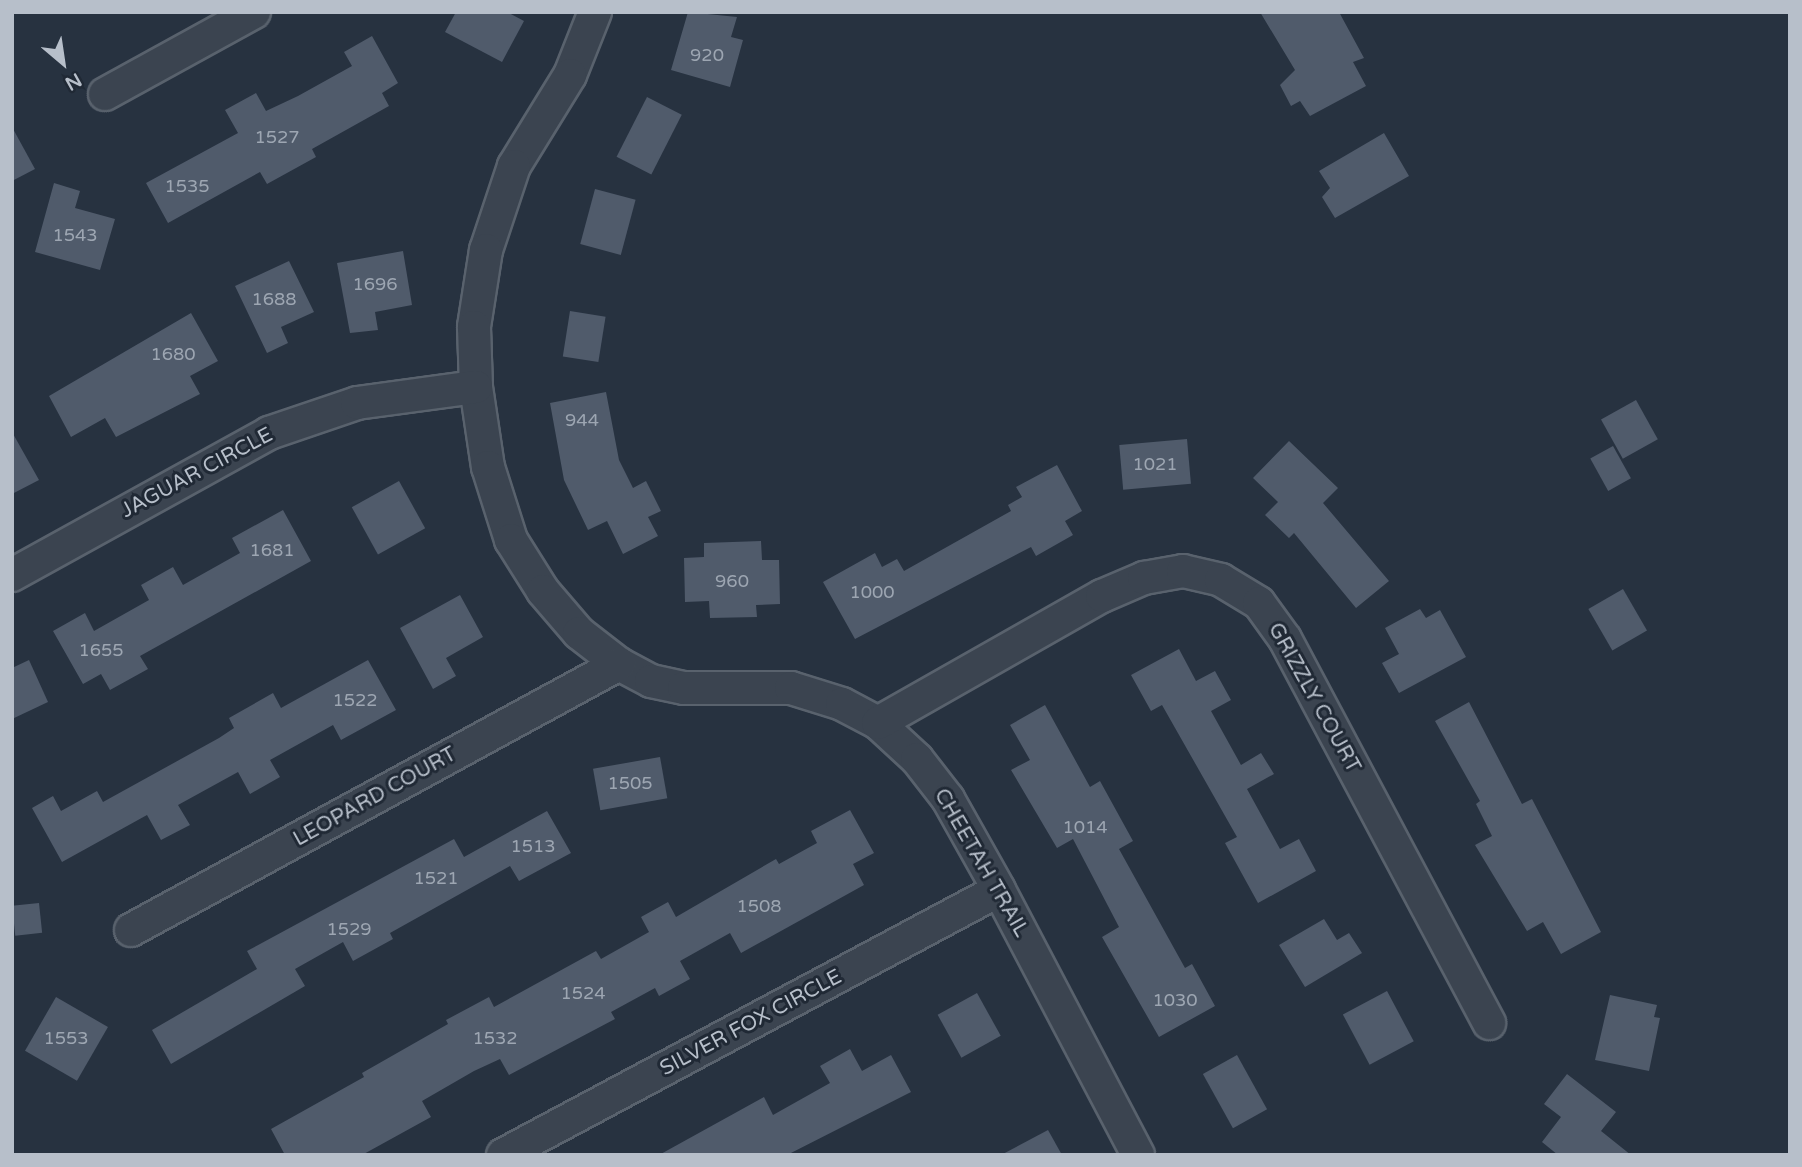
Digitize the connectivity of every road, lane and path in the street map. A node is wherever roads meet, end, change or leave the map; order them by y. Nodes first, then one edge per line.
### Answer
1 (254, 12) edge
2 (595, 12) edge
3 (105, 94) dead end
4 (476, 387) junction
5 (12, 575) edge
6 (619, 664) junction
7 (878, 723) junction
8 (999, 890) junction
9 (131, 930) dead end
10 (1489, 1023) dead end
11 (503, 1155) edge
12 (1139, 1155) edge

1 - 3 street
2 - 4 street, CHEETAH TRAIL
4 - 5 street, JAGUAR CIRCLE
4 - 6 street, CHEETAH TRAIL
6 - 7 street, CHEETAH TRAIL
6 - 9 street, LEOPARD COURT
7 - 8 street, CHEETAH TRAIL
7 - 10 street, GRIZZLY COURT
8 - 11 street, SILVER FOX CIRCLE
8 - 12 street, CHEETAH TRAIL

